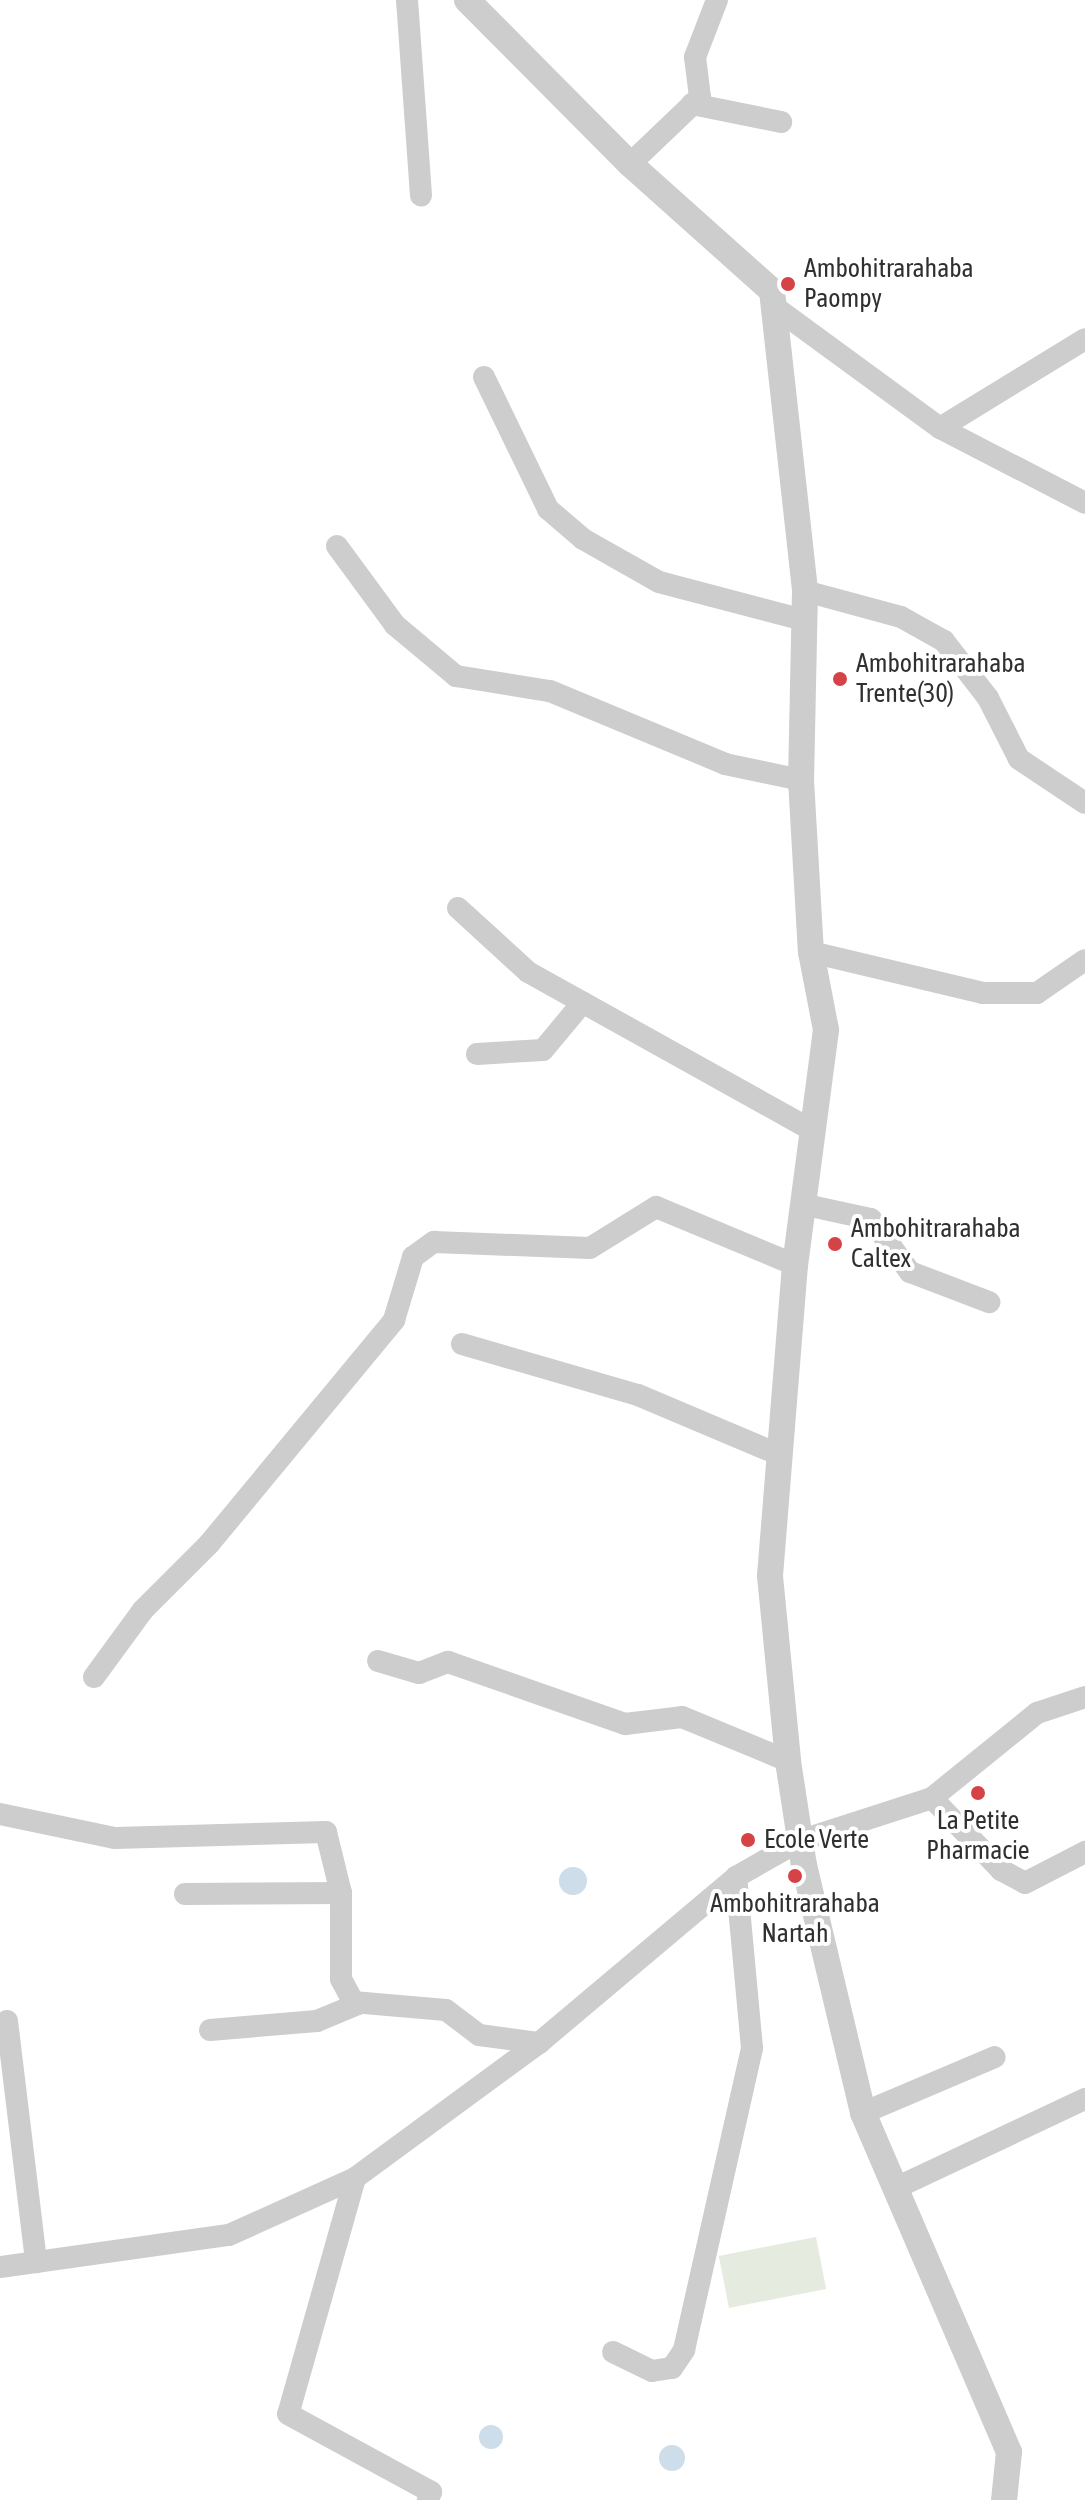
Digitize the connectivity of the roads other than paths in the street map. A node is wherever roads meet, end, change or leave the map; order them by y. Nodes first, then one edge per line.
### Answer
1 (407, 0) edge
2 (467, 0) edge
3 (717, 0) edge
4 (692, 104) junction
5 (781, 122) dead end
6 (630, 164) junction
7 (421, 196) dead end
8 (776, 308) junction
9 (1085, 339) edge
10 (484, 377) dead end
11 (940, 428) junction
12 (1082, 499) edge
13 (337, 546) dead end
14 (805, 591) junction
15 (804, 620) junction
16 (801, 780) junction
17 (1085, 803) edge
18 (458, 908) dead end
19 (811, 952) junction
20 (1085, 960) edge
21 (583, 1002) junction
22 (477, 1054) dead end
23 (814, 1131) junction
24 (806, 1205) junction
25 (795, 1265) junction
26 (989, 1302) dead end
27 (462, 1344) dead end
28 (780, 1455) junction
29 (378, 1661) dead end
30 (94, 1677) dead end
31 (1085, 1697) edge
32 (788, 1761) junction
33 (932, 1798) junction
34 (0, 1814) edge
35 (799, 1841) junction
36 (1085, 1852) edge
37 (736, 1877) junction
38 (341, 1893) junction
39 (185, 1894) dead end
40 (358, 2004) junction
41 (7, 2021) dead end
42 (210, 2030) dead end
43 (539, 2043) junction
44 (995, 2057) dead end
45 (1085, 2099) edge
46 (863, 2113) junction
47 (355, 2178) junction
48 (900, 2186) junction
49 (36, 2262) junction
50 (0, 2267) edge
51 (613, 2352) dead end
52 (428, 2500) edge
53 (1004, 2500) edge

1 - 7 street
2 - 6 street
3 - 4 street
4 - 5 street
4 - 6 street
6 - 8 street
8 - 11 street
8 - 14 street
9 - 11 street
10 - 15 street
11 - 12 street
13 - 16 street
14 - 15 street
14 - 17 street
15 - 16 street
16 - 19 street
18 - 21 street
19 - 20 street
19 - 23 street
21 - 22 street
21 - 23 street
23 - 24 street
24 - 25 street
24 - 26 street
25 - 28 street
25 - 30 street
27 - 28 street
28 - 32 street
29 - 32 street
31 - 33 street
32 - 35 street
33 - 35 street
33 - 36 street
34 - 38 street
35 - 37 street
35 - 46 street
37 - 43 street
37 - 51 street
38 - 39 street
38 - 40 street
40 - 42 street
40 - 43 street
41 - 49 street
43 - 47 street
44 - 46 street
45 - 48 street
46 - 48 street
47 - 49 street
47 - 52 street
48 - 53 street
49 - 50 street

